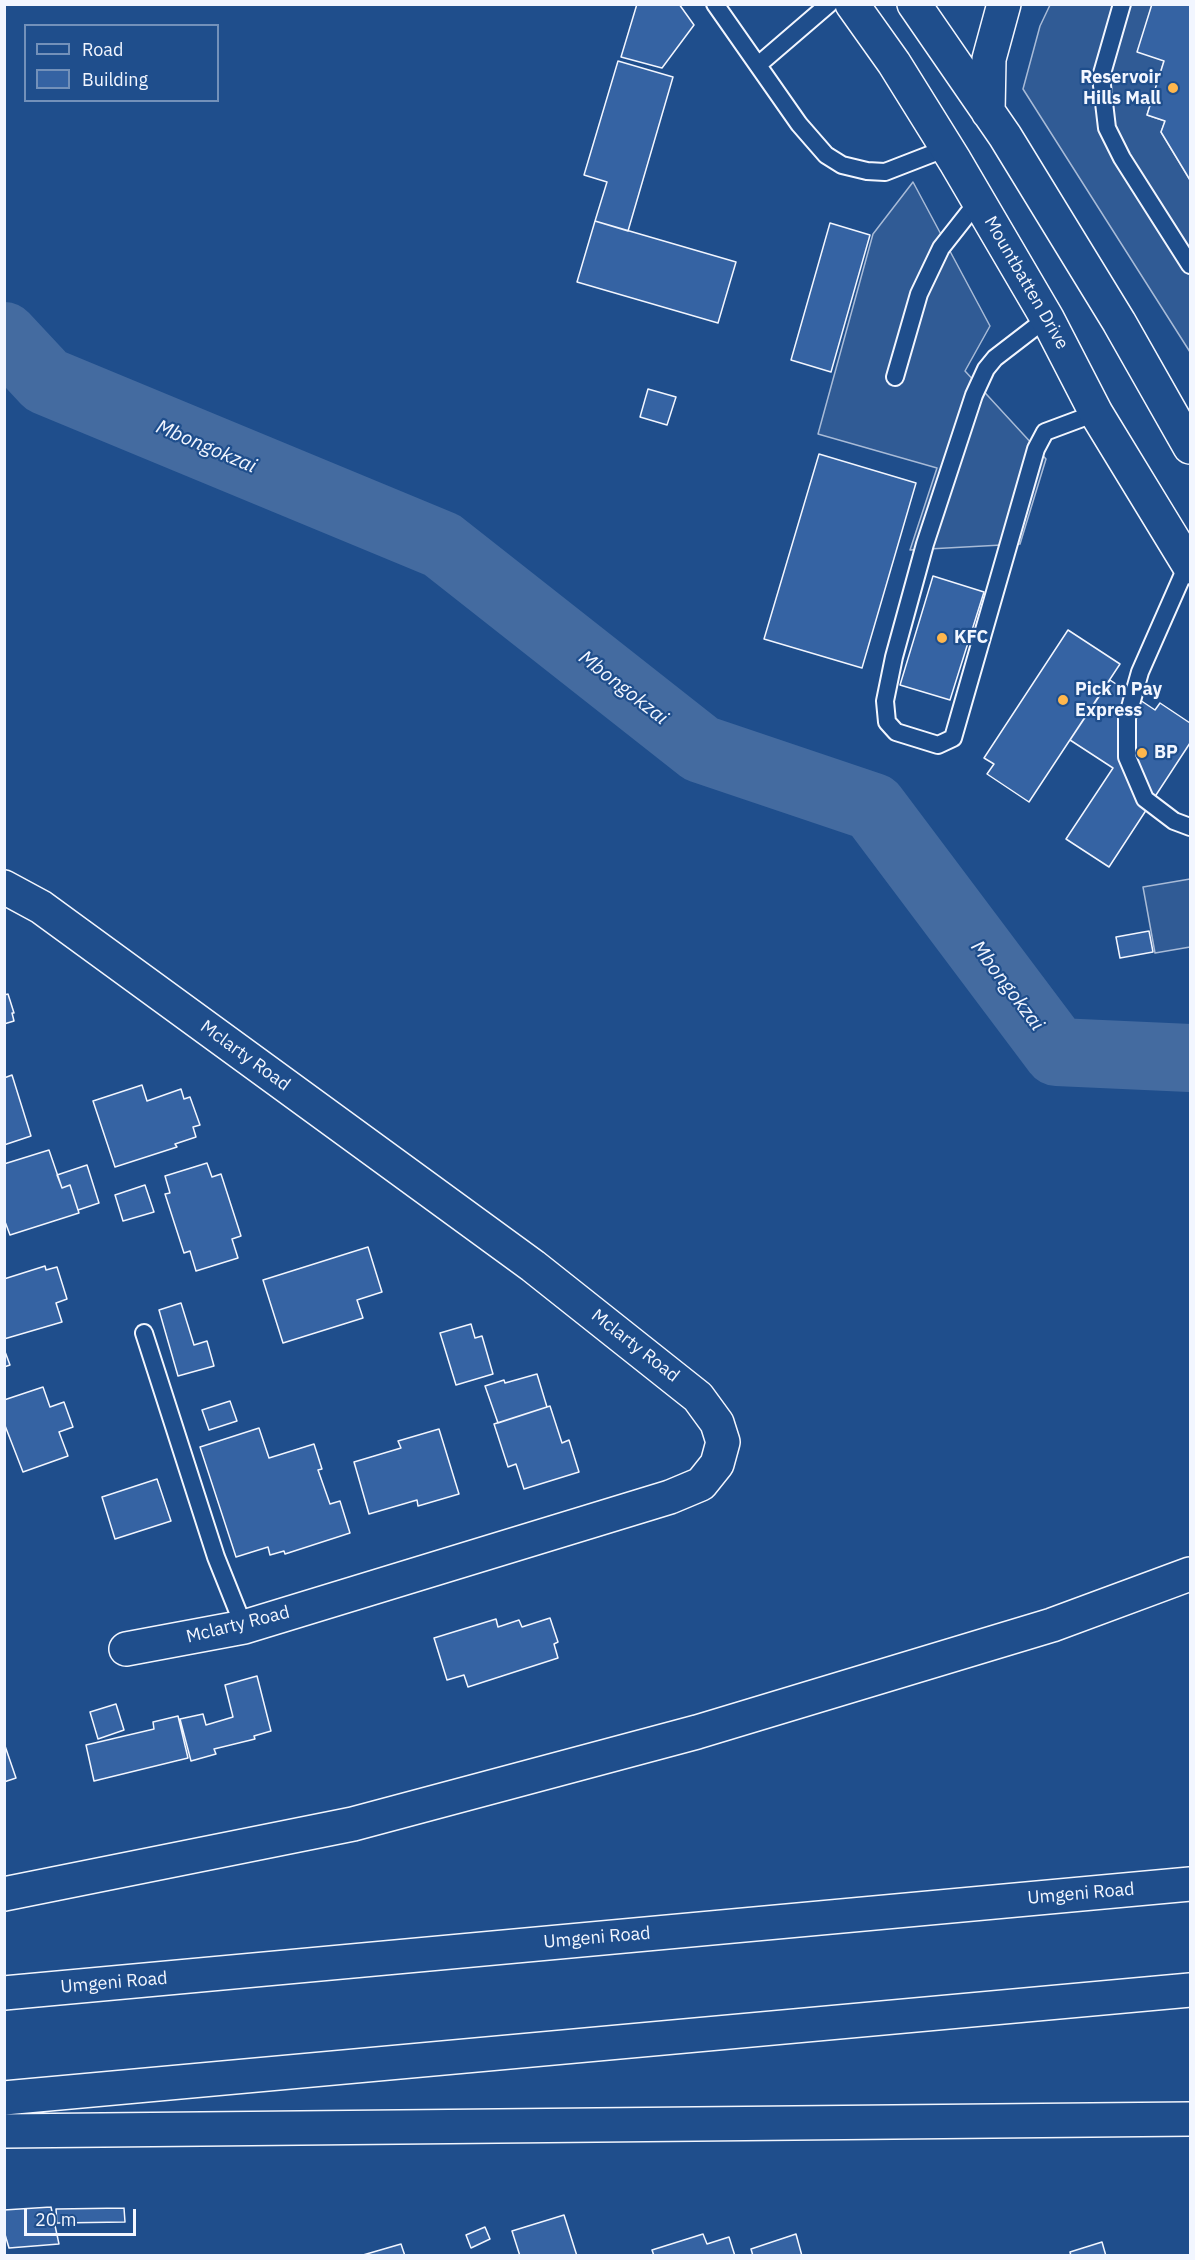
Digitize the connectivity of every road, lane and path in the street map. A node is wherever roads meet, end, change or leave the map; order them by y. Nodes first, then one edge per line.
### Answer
1 (715, 4) edge
2 (829, 4) edge
3 (852, 4) edge
4 (915, 4) edge
5 (1004, 4) edge
6 (1122, 4) edge
7 (758, 65) junction
8 (988, 112) junction
9 (947, 148) junction
10 (978, 201) junction
11 (1191, 265) edge
12 (1047, 318) junction
13 (895, 377) dead end
14 (1096, 413) junction
15 (1191, 447) edge
16 (1189, 565) edge
17 (1191, 827) edge
18 (4, 887) edge
19 (144, 1333) dead end
20 (1191, 1574) edge
21 (244, 1627) junction
22 (126, 1649) dead end
23 (1191, 1884) edge
24 (4, 1894) edge
25 (1191, 1990) edge
26 (4, 1993) edge
27 (4, 2098) edge
28 (1191, 2119) edge
29 (4, 2131) edge

1 - 7 lane
2 - 7 lane
3 - 9 main road, Mountbatten Drive
4 - 8 main road
5 - 8 main road
6 - 11 lane
7 - 9 lane
8 - 15 main road
9 - 10 main road, Mountbatten Drive
10 - 12 main road, Mountbatten Drive
10 - 13 lane
12 - 14 main road, Mountbatten Drive
12 - 14 lane
14 - 16 main road, Mountbatten Drive
16 - 17 lane
18 - 21 main road, Mclarty Road
19 - 21 lane
20 - 24 main road
21 - 22 main road, Mclarty Road
23 - 26 main road, Umgeni Road
25 - 27 main road
28 - 29 main road

